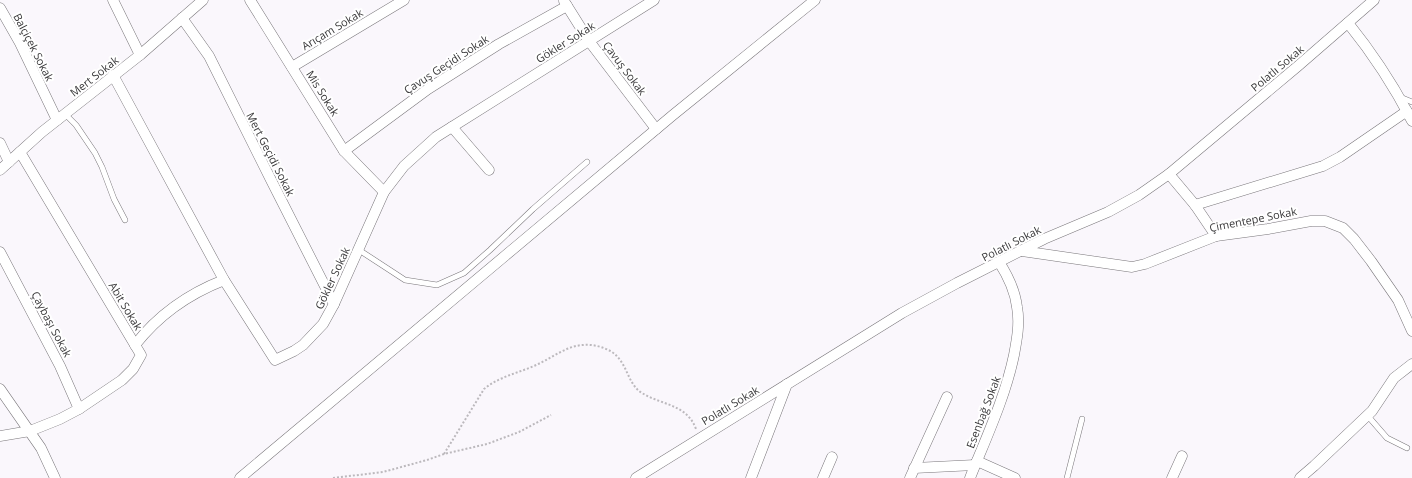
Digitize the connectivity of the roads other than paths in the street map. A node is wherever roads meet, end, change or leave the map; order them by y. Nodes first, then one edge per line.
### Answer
1 (113, 0) edge
2 (203, 0) edge
3 (250, 0) edge
4 (404, 0) edge
5 (654, 0) edge
6 (815, 0) edge
7 (1374, 0) edge
8 (565, 3) edge
9 (641, 4) edge
10 (0, 8) edge
11 (182, 18) junction
12 (1348, 23) junction
13 (589, 41) junction
14 (140, 55) junction
15 (292, 67) junction
16 (113, 75) junction
17 (1409, 107) edge
18 (61, 117) junction
19 (1412, 122) edge
20 (452, 126) junction
21 (656, 129) junction
22 (0, 143) edge
23 (344, 151) junction
24 (20, 152) junction
25 (9, 162) junction
26 (587, 162) dead end
27 (0, 170) edge
28 (489, 170) dead end
29 (1169, 174) junction
30 (384, 192) junction
31 (1194, 205) junction
32 (126, 220) dead end
33 (1216, 236) junction
34 (359, 250) junction
35 (1022, 251) junction
36 (0, 252) edge
37 (999, 262) junction
38 (224, 280) junction
39 (334, 304) junction
40 (1412, 331) edge
41 (135, 345) junction
42 (1412, 364) edge
43 (787, 384) junction
44 (0, 389) edge
45 (947, 397) dead end
46 (79, 409) junction
47 (1367, 415) junction
48 (1082, 419) dead end
49 (30, 431) junction
50 (0, 436) edge
51 (1407, 448) dead end
52 (1182, 456) dead end
53 (832, 457) dead end
54 (976, 463) junction
55 (914, 468) junction
56 (55, 478) edge
57 (240, 478) edge
58 (636, 478) edge
59 (751, 478) edge
60 (823, 478) edge
61 (910, 478) edge
62 (970, 478) edge
63 (1015, 478) edge
64 (1067, 478) edge
65 (1172, 478) edge
66 (1300, 478) edge

1 - 14 street
2 - 11 street, Mert Sokak
3 - 15 street, Mis Sokak
4 - 15 street, Arıçam Sokak
5 - 9 street, Gökler Sokak
6 - 21 street
7 - 12 street, Polatlı Sokak
8 - 13 street, Çavuş Sokak
8 - 23 street, Çavuş Geçidi Sokak
9 - 13 street, Gökler Sokak
10 - 18 street, Balçiçek Sokak
11 - 14 street, Mert Sokak
11 - 39 street, Mert Geçidi Sokak
12 - 17 street
12 - 29 street, Polatlı Sokak
13 - 20 street, Gökler Sokak
13 - 21 street, Çavuş Sokak
14 - 16 street, Mert Sokak
15 - 23 street, Mis Sokak
16 - 18 street, Mert Sokak
16 - 38 street, Gökler Sokak
17 - 19 street
17 - 31 street
18 - 24 street, Mert Sokak
18 - 32 lane
20 - 28 street
20 - 30 street, Gökler Sokak
21 - 57 street
22 - 25 street
23 - 30 street, Mis Sokak
24 - 25 street, Mert Sokak
24 - 41 street, Abit Sokak
25 - 27 street, Mert Sokak
26 - 34 lane
29 - 31 street
29 - 35 street, Polatlı Sokak
30 - 34 street, Gökler Sokak
31 - 33 street
33 - 35 street, Çimentepe Sokak
33 - 40 street, Çimentepe Sokak
34 - 39 street, Gökler Sokak
35 - 37 street, Polatlı Sokak
36 - 46 street, Çaybaşı Sokak
37 - 43 street, Polatlı Sokak
37 - 54 street, Esenbağ Sokak
38 - 39 street, Gökler Sokak
38 - 41 street
41 - 46 street, Abit Sokak
42 - 47 street
43 - 58 street, Polatlı Sokak
43 - 59 street
44 - 49 street
45 - 55 street
46 - 49 street, Abit Sokak
47 - 51 lane
47 - 66 street
48 - 64 lane
49 - 50 street, Abit Sokak
49 - 56 street
52 - 65 street
53 - 60 street
54 - 55 street
54 - 62 street, Esenbağ Sokak
54 - 63 street
55 - 61 street

